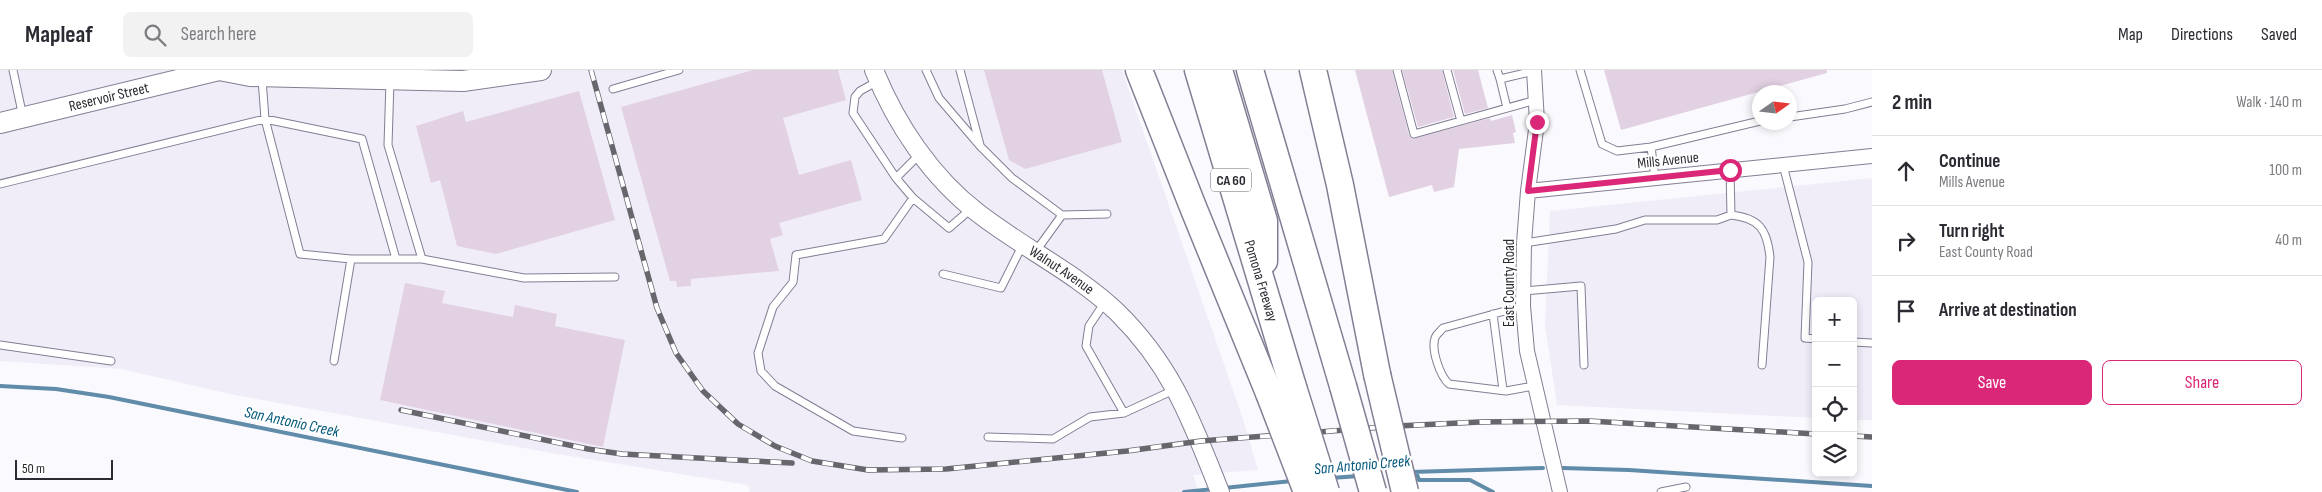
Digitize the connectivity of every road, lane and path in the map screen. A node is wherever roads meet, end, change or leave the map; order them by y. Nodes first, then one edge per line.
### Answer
1 (13, 70) edge
2 (219, 70) edge
3 (541, 70) edge
4 (679, 70) edge
5 (926, 70) edge
6 (960, 70) edge
7 (1140, 70) edge
8 (1198, 70) edge
9 (1218, 70) edge
10 (1236, 70) edge
11 (1250, 70) edge
12 (1312, 70) edge
13 (1397, 70) edge
14 (1447, 70) edge
15 (1497, 70) edge
16 (1580, 70) edge
17 (1534, 71) edge
18 (262, 73) edge
19 (390, 75) edge
20 (876, 75) edge
21 (1500, 79) junction
22 (613, 89) dead end
23 (1536, 100) junction
24 (1872, 102) edge
25 (1507, 108) junction
26 (1797, 116) edge
27 (23, 117) junction
28 (265, 119) junction
29 (1461, 121) junction
30 (0, 123) edge
31 (1752, 123) edge
32 (980, 146) junction
33 (1651, 147) junction
34 (921, 153) junction
35 (1872, 158) edge
36 (1783, 165) junction
37 (1730, 170) junction
38 (896, 178) junction
39 (1655, 178) junction
40 (0, 184) edge
41 (1528, 191) junction
42 (913, 198) junction
43 (972, 208) junction
44 (1107, 214) dead end
45 (1062, 215) junction
46 (1731, 215) junction
47 (1524, 243) junction
48 (1029, 248) junction
49 (351, 259) junction
50 (422, 259) junction
51 (396, 260) junction
52 (1309, 270) junction
53 (943, 274) dead end
54 (615, 277) dead end
55 (1264, 289) junction
56 (1524, 291) junction
57 (1105, 302) junction
58 (1523, 306) junction
59 (1493, 314) junction
60 (1812, 339) edge
61 (1857, 342) edge
62 (1872, 343) edge
63 (0, 345) edge
64 (111, 361) dead end
65 (334, 361) dead end
66 (1584, 365) dead end
67 (1762, 365) dead end
68 (1534, 386) junction
69 (1176, 389) junction
70 (1281, 390) junction
71 (1503, 390) junction
72 (1124, 413) junction
73 (988, 437) dead end
74 (902, 438) dead end
75 (1217, 484) edge
76 (1686, 487) dead end
77 (1307, 492) edge
78 (1326, 492) edge
79 (1373, 492) edge
80 (1405, 492) edge
81 (1560, 492) edge
82 (1661, 492) edge

1 - 27 lane
2 - 18 main road
2 - 27 main road, Reservoir Street
3 - 19 main road
4 - 22 lane
5 - 32 lane
6 - 32 lane
7 - 70 highway
8 - 55 highway, Pomona Freeway / CA 60
9 - 55 highway
10 - 52 highway
11 - 52 highway
12 - 80 highway, bridge
13 - 29 lane
14 - 29 lane
15 - 21 lane
16 - 33 lane
17 - 21 lane
17 - 23 street, East County Road
18 - 19 main road
18 - 28 lane
19 - 50 lane
20 - 34 street, Walnut Avenue
20 - 38 lane
21 - 25 lane
23 - 25 lane
23 - 41 street, East County Road
24 - 26 lane
25 - 29 lane
27 - 30 main road, Reservoir Street
28 - 40 lane
28 - 49 lane
28 - 51 lane
31 - 33 lane
32 - 45 lane
33 - 39 lane
34 - 38 lane
34 - 43 street, Walnut Avenue
35 - 36 street, Mills Avenue
36 - 37 street, Mills Avenue
36 - 60 lane
37 - 39 street, Mills Avenue
37 - 46 lane
38 - 42 lane
39 - 41 street, Mills Avenue
41 - 47 street, East County Road
42 - 43 lane
42 - 74 lane
43 - 48 street, Walnut Avenue
44 - 45 lane
45 - 48 lane
46 - 47 lane
46 - 67 lane
47 - 56 street, East County Road
48 - 53 lane
48 - 57 street, Walnut Avenue
49 - 51 lane
49 - 65 lane
50 - 51 lane
50 - 54 lane
52 - 79 highway, bridge
55 - 70 highway, Pomona Freeway / CA 60
56 - 58 street, East County Road
56 - 66 lane
57 - 69 street, Walnut Avenue
57 - 72 lane
58 - 59 lane
58 - 68 street, East County Road
59 - 71 lane
59 - 71 lane
61 - 62 lane
63 - 64 lane
68 - 71 lane
68 - 81 street, East County Road
69 - 72 lane
69 - 75 street, Walnut Avenue
70 - 77 highway, bridge
70 - 78 highway, Pomona Freeway / CA 60, bridge
72 - 73 lane
76 - 82 lane

